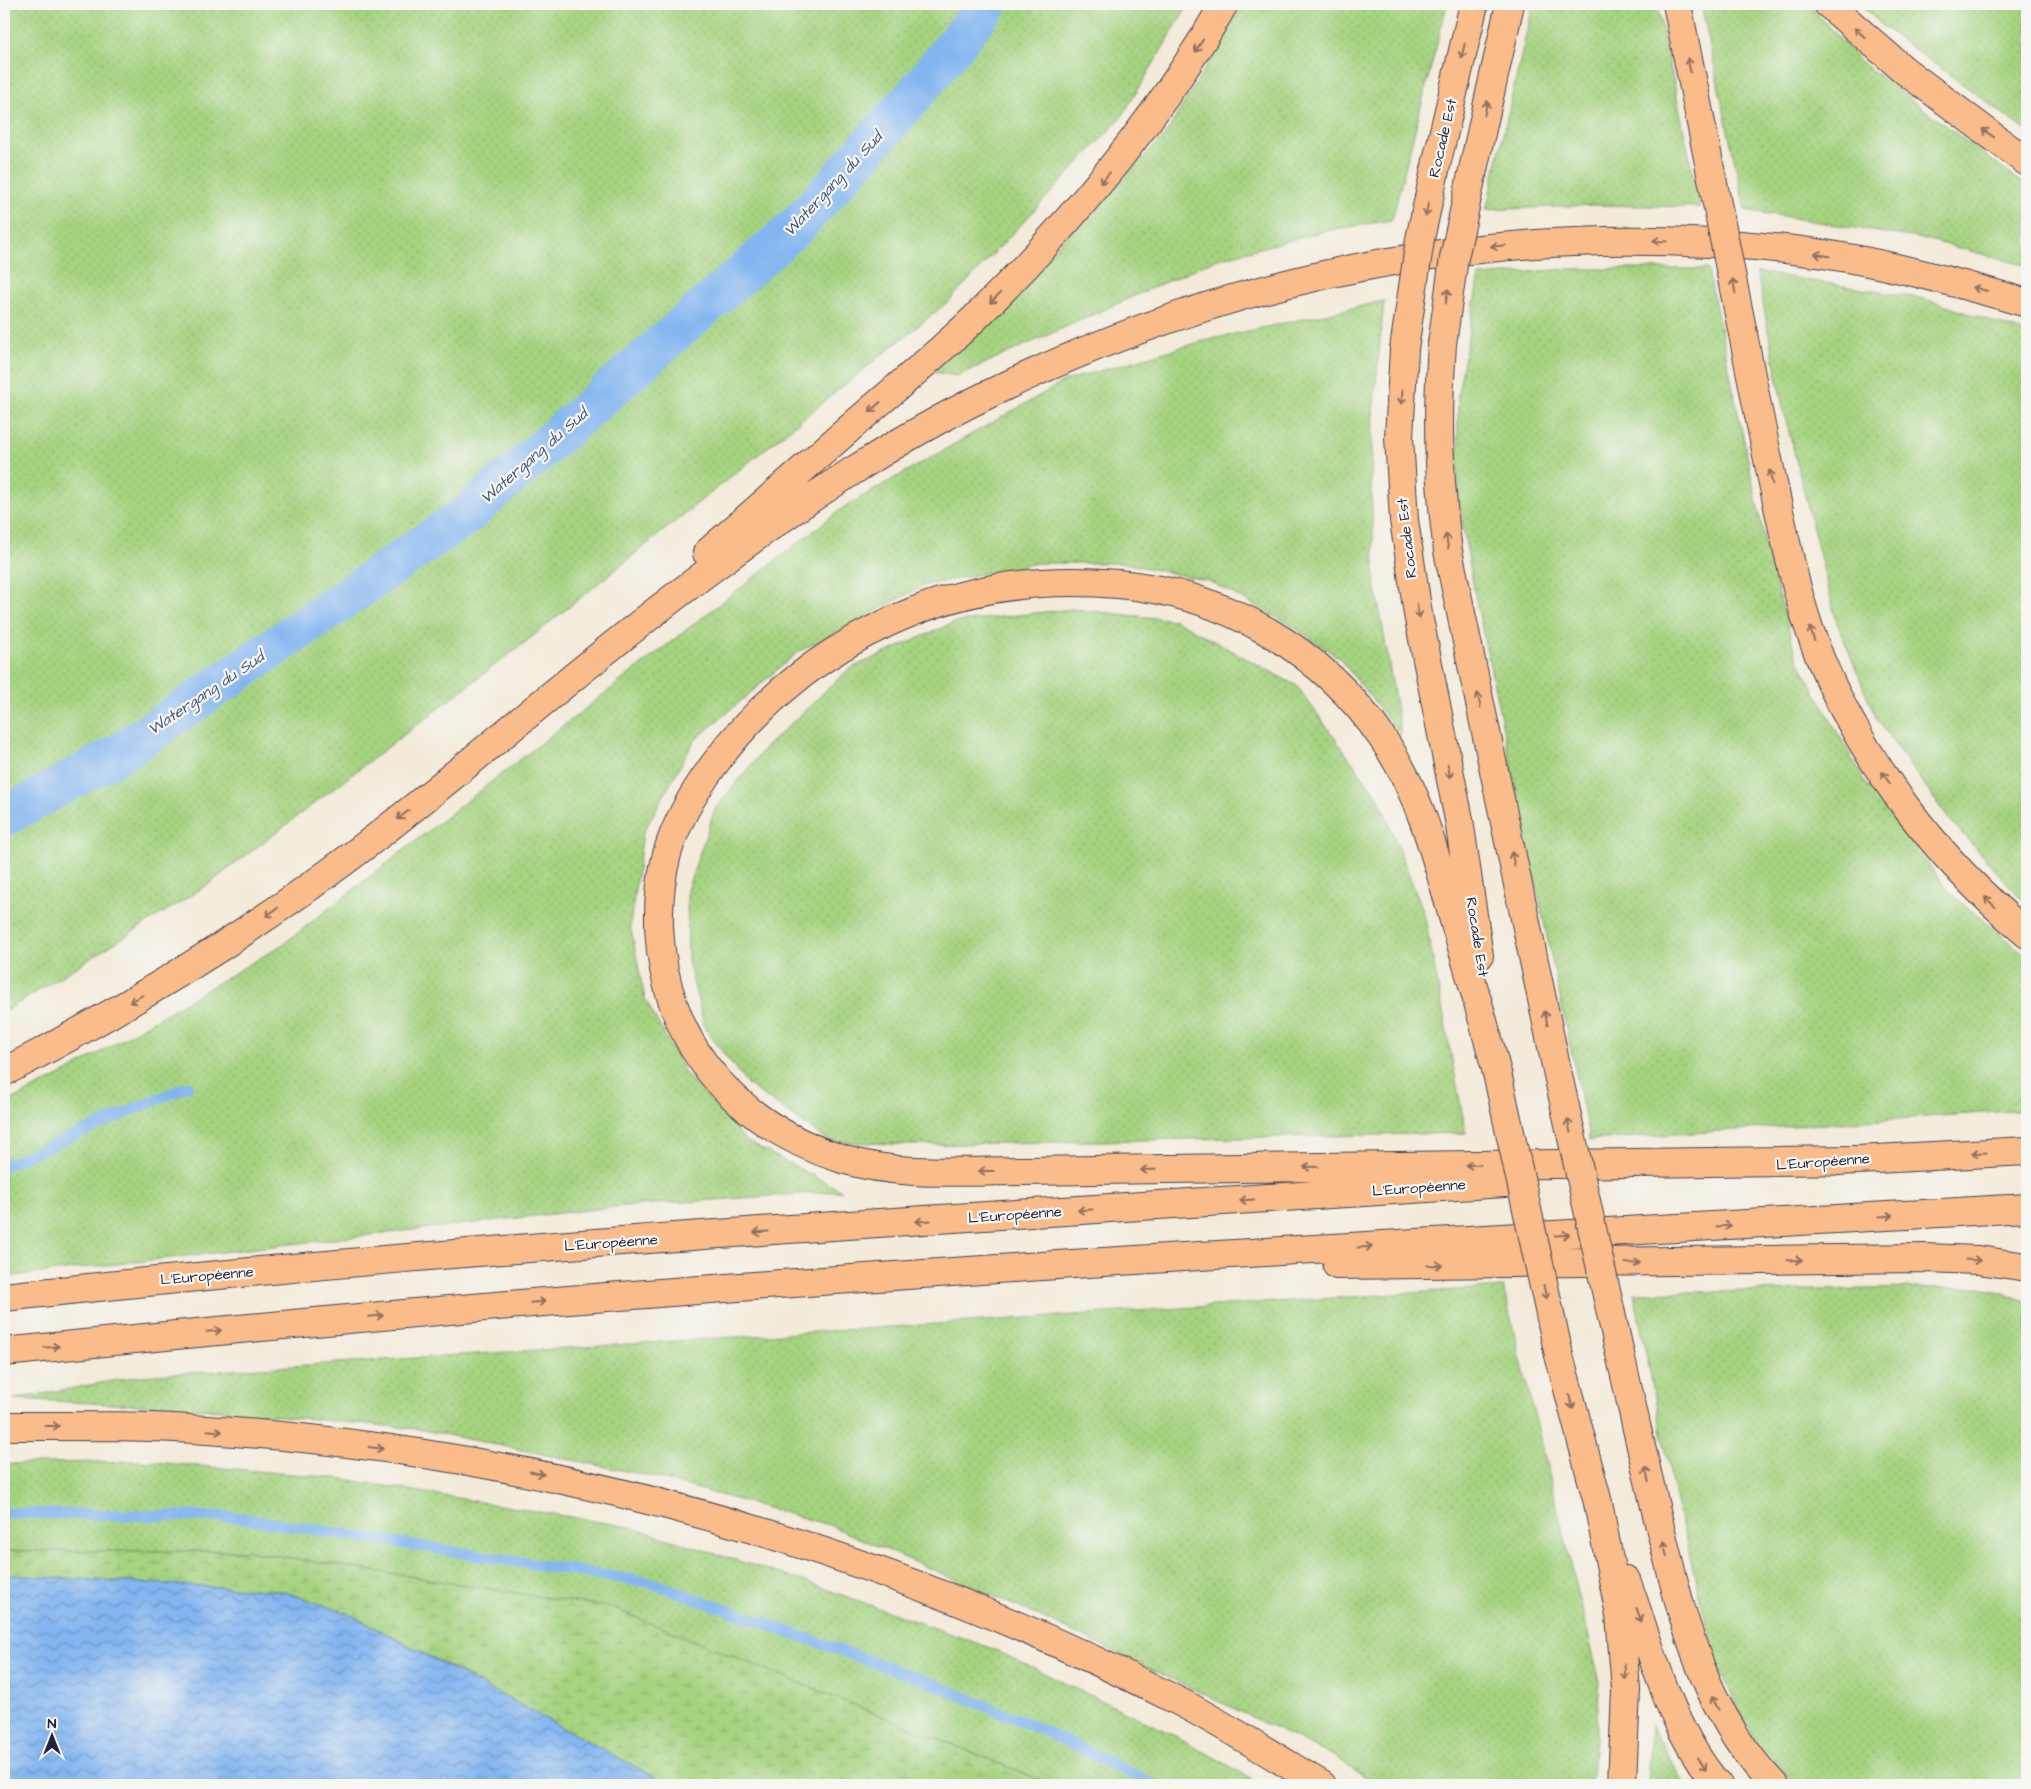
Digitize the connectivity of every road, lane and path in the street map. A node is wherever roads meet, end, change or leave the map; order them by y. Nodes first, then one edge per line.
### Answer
1 (1224, 4) edge
2 (1474, 4) edge
3 (1510, 4) edge
4 (1677, 4) edge
5 (1828, 4) edge
6 (2027, 162) edge
7 (2027, 303) edge
8 (441, 784) junction
9 (2027, 934) edge
10 (4, 1072) edge
11 (1497, 1073) junction
12 (2027, 1150) edge
13 (1854, 1160) junction
14 (2027, 1208) edge
15 (1054, 1265) junction
16 (2027, 1266) edge
17 (4, 1297) edge
18 (4, 1352) edge
19 (4, 1426) edge
20 (1598, 1503) junction
21 (1623, 1775) edge
22 (1322, 1785) edge
23 (1718, 1785) edge
24 (1774, 1785) edge

1 -> 8 highway
2 -> 11 highway, Rocade Est, bridge
24 -> 3 highway, bridge
9 -> 4 highway, bridge
6 -> 5 highway
7 -> 8 highway
8 -> 10 highway
13 -> 11 highway
11 -> 20 highway, bridge
12 -> 13 highway, L'Européenne
13 -> 17 highway, L'Européenne
15 -> 14 highway
15 -> 16 highway
18 -> 15 highway
19 -> 22 highway
20 -> 21 highway
20 -> 23 highway

